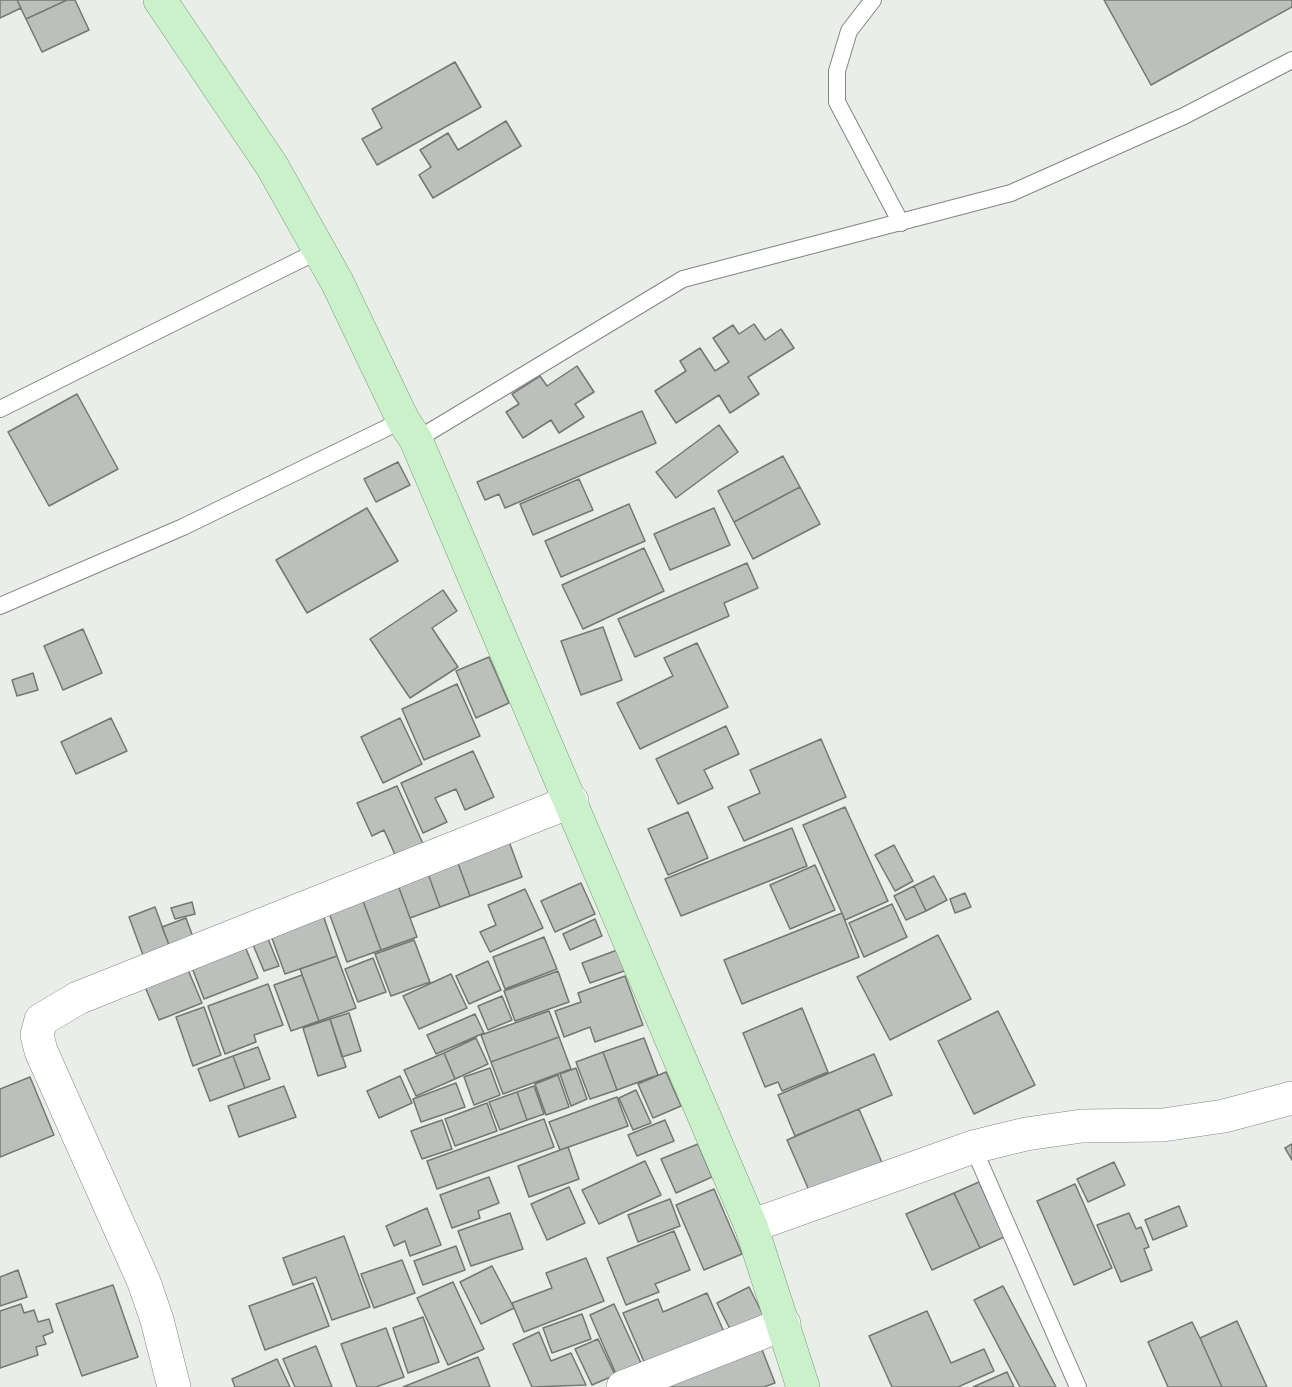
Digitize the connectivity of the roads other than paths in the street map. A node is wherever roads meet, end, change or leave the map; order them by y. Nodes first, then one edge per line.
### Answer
1 (160, 0) edge
2 (873, 0) edge
3 (1292, 60) edge
4 (901, 223) junction
5 (320, 250) junction
6 (0, 409) edge
7 (410, 430) junction
8 (0, 606) edge
9 (572, 801) junction
10 (1292, 1098) edge
11 (973, 1147) junction
12 (751, 1226) junction
13 (784, 1324) junction
14 (174, 1387) edge
15 (623, 1387) edge
16 (803, 1387) edge
17 (1078, 1387) edge

1 - 5 main road
2 - 4 lane
3 - 4 lane
4 - 7 lane
5 - 6 lane
5 - 7 main road
7 - 8 lane
7 - 9 main road
9 - 12 main road
9 - 14 street
10 - 11 street
11 - 12 street
11 - 17 lane
12 - 13 main road
13 - 15 street
13 - 16 main road

